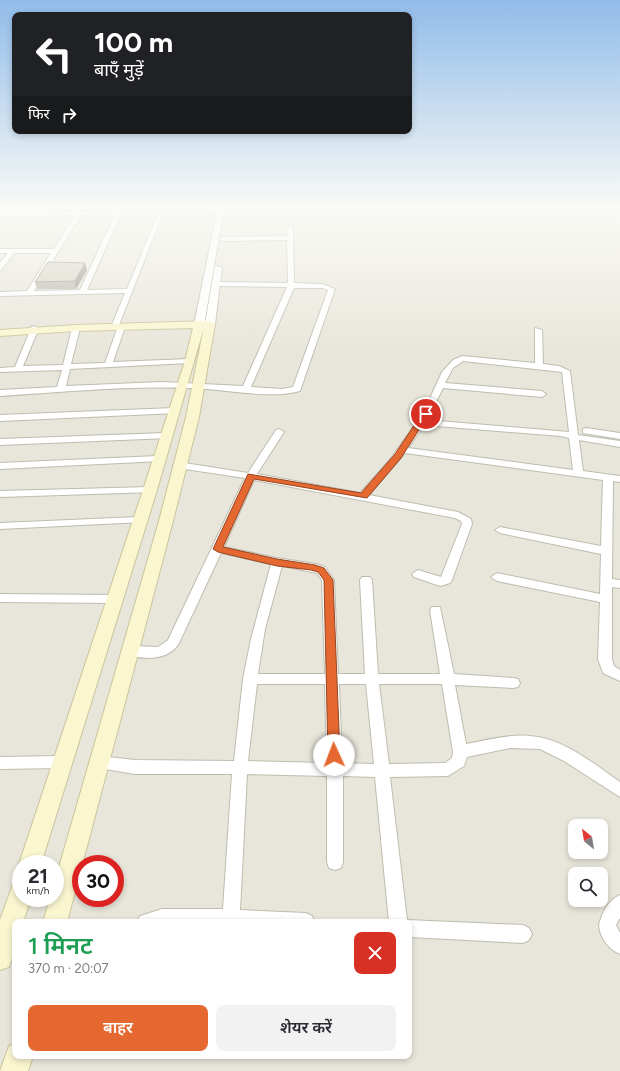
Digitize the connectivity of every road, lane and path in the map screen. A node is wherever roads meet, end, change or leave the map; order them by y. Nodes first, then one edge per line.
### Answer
1 (8, 257) edge
2 (51, 257) edge
3 (99, 257) edge
4 (143, 257) edge
5 (214, 257) edge
6 (219, 257) edge
7 (290, 257) edge
8 (0, 268) edge
9 (215, 284) junction
10 (291, 286) junction
11 (129, 291) junction
12 (83, 292) junction
13 (0, 294) edge
14 (29, 294) junction
15 (204, 325) junction
16 (118, 327) junction
17 (0, 328) edge
18 (76, 328) junction
19 (34, 330) junction
20 (538, 330) dead end
21 (0, 333) edge
22 (190, 361) junction
23 (108, 365) junction
24 (538, 366) junction
25 (66, 367) junction
26 (18, 369) junction
27 (0, 370) edge
28 (182, 385) junction
29 (200, 385) junction
30 (441, 385) junction
31 (246, 388) junction
32 (61, 390) junction
33 (0, 393) edge
34 (542, 394) dead end
35 (174, 412) junction
36 (0, 418) edge
37 (421, 422) junction
38 (279, 432) dead end
39 (574, 433) junction
40 (166, 436) junction
41 (620, 436) edge
42 (0, 442) edge
43 (620, 444) edge
44 (402, 450) junction
45 (158, 460) junction
46 (178, 465) junction
47 (0, 466) edge
48 (578, 473) junction
49 (251, 476) junction
50 (614, 478) edge
51 (150, 490) junction
52 (0, 494) edge
53 (359, 496) junction
54 (139, 520) junction
55 (0, 526) edge
56 (500, 530) dead end
57 (218, 549) junction
58 (607, 551) junction
59 (277, 562) junction
60 (418, 574) dead end
61 (497, 577) dead end
62 (366, 580) dead end
63 (607, 582) junction
64 (620, 584) edge
65 (0, 598) edge
66 (114, 599) junction
67 (606, 599) junction
68 (436, 610) dead end
69 (130, 650) junction
70 (620, 676) edge
71 (250, 679) junction
72 (332, 679) junction
73 (372, 679) junction
74 (448, 679) junction
75 (513, 683) dead end
76 (460, 752) junction
77 (62, 762) junction
78 (99, 762) junction
79 (0, 763) edge
80 (239, 768) junction
81 (335, 770) junction
82 (383, 770) junction
83 (620, 790) edge
84 (33, 855) edge
85 (335, 862) dead end
86 (620, 904) edge
87 (16, 907) edge
88 (231, 918) junction
89 (56, 919) edge
90 (158, 919) edge
91 (250, 919) edge
92 (398, 919) edge
93 (412, 928) edge
94 (8, 929) edge
95 (523, 934) dead end
96 (620, 945) edge
97 (0, 958) edge
98 (18, 1059) edge
99 (14, 1071) edge

1 - 8 street
2 - 14 street
3 - 12 street
4 - 11 street
5 - 15 street
6 - 9 street
7 - 10 street
9 - 10 street
9 - 15 street
10 - 31 street
10 - 31 street
11 - 12 street
11 - 16 street
12 - 14 street
13 - 14 street
15 - 16 main road
15 - 22 main road
15 - 29 main road
16 - 18 main road
16 - 23 street
17 - 19 main road
18 - 19 main road
18 - 25 street
19 - 21 main road
19 - 26 street
20 - 24 street
22 - 23 street
22 - 28 main road
23 - 25 street
24 - 30 street
24 - 39 street
25 - 26 street
25 - 32 street
26 - 27 street
28 - 29 street
28 - 32 street
28 - 35 main road
29 - 31 street
29 - 46 main road
30 - 34 street
30 - 37 street
32 - 33 street
35 - 36 street
35 - 40 main road
37 - 39 street
37 - 44 street
38 - 49 street
39 - 41 street
39 - 43 street
39 - 48 street
40 - 42 street
40 - 45 main road
44 - 48 street
44 - 53 street
45 - 47 street
45 - 51 main road
46 - 49 street
46 - 69 main road
48 - 50 street
49 - 53 street
49 - 57 street
50 - 58 street
51 - 52 street
51 - 54 main road
53 - 60 street
54 - 55 street
54 - 66 main road
56 - 58 street
57 - 59 street
57 - 69 street
58 - 63 street
59 - 71 street
59 - 72 street
61 - 67 street
62 - 73 street
63 - 64 street
63 - 67 street
65 - 66 street
66 - 77 main road
67 - 70 street
68 - 74 street
69 - 78 main road
71 - 72 street
71 - 80 street
72 - 73 street
72 - 81 street
73 - 74 street
73 - 82 street
74 - 75 street
74 - 76 street
76 - 82 street
76 - 83 street
77 - 79 street
77 - 84 main road
78 - 80 street
78 - 89 main road
80 - 81 street
80 - 88 street
81 - 82 street
81 - 85 street
82 - 92 street
86 - 96 street
87 - 94 main road
88 - 90 street
88 - 91 street
93 - 95 street
94 - 97 main road
98 - 99 main road

